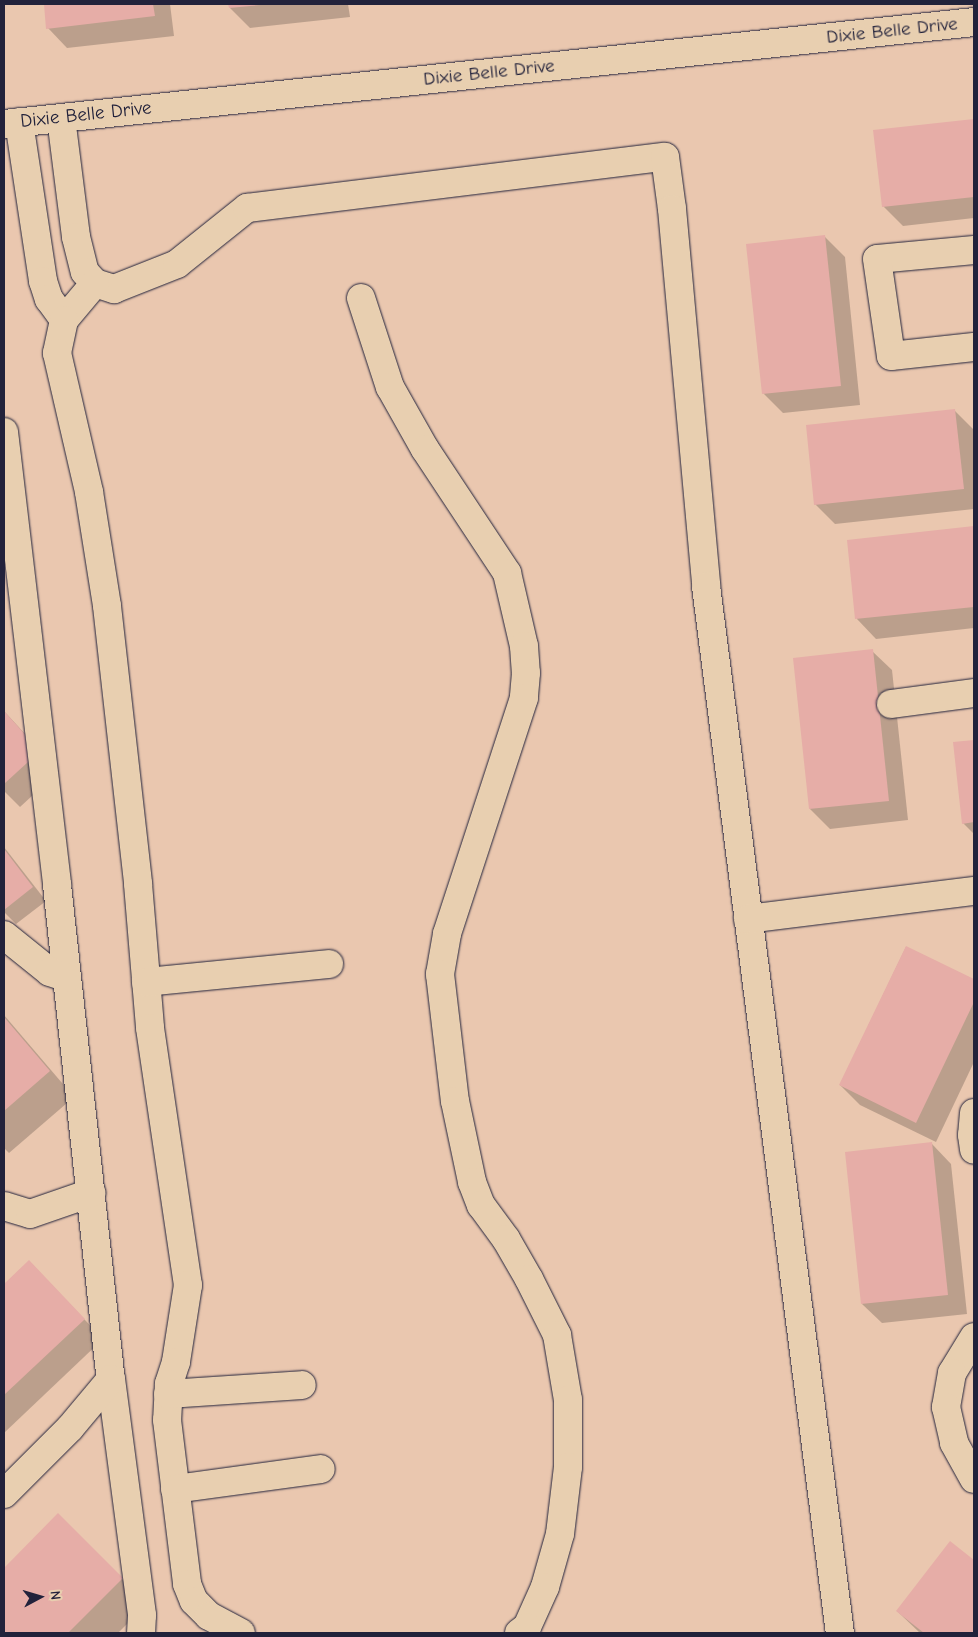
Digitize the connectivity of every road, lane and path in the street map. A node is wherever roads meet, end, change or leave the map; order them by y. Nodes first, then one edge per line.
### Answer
1 (974, 22) edge
2 (61, 118) junction
3 (11, 123) edge
4 (974, 250) edge
5 (95, 283) junction
6 (361, 298) dead end
7 (64, 320) junction
8 (974, 347) edge
9 (4, 432) edge
10 (10, 554) edge
11 (974, 693) edge
12 (891, 704) dead end
13 (974, 891) edge
14 (748, 918) junction
15 (4, 935) edge
16 (328, 964) dead end
17 (67, 978) junction
18 (146, 982) junction
19 (974, 1113) edge
20 (974, 1150) edge
21 (91, 1193) junction
22 (4, 1206) edge
23 (974, 1337) edge
24 (111, 1379) junction
25 (302, 1385) dead end
26 (168, 1394) junction
27 (321, 1469) dead end
28 (974, 1479) edge
29 (175, 1489) junction
30 (4, 1494) edge
31 (141, 1633) edge
32 (241, 1633) edge
33 (519, 1633) edge
34 (840, 1633) edge

1 - 2 street, Dixie Belle Drive
2 - 3 street, Dixie Belle Drive
2 - 5 street
3 - 7 street
4 - 8 street
5 - 7 street
5 - 14 street
6 - 33 street
7 - 18 street
9 - 10 street
10 - 17 street
11 - 12 street
13 - 14 street
14 - 34 street
15 - 17 street
16 - 18 street
17 - 21 street
18 - 26 street
19 - 20 street
21 - 22 street
21 - 24 street
23 - 28 street
24 - 30 street
24 - 31 street
25 - 26 street
26 - 29 street
27 - 29 street
29 - 32 street

